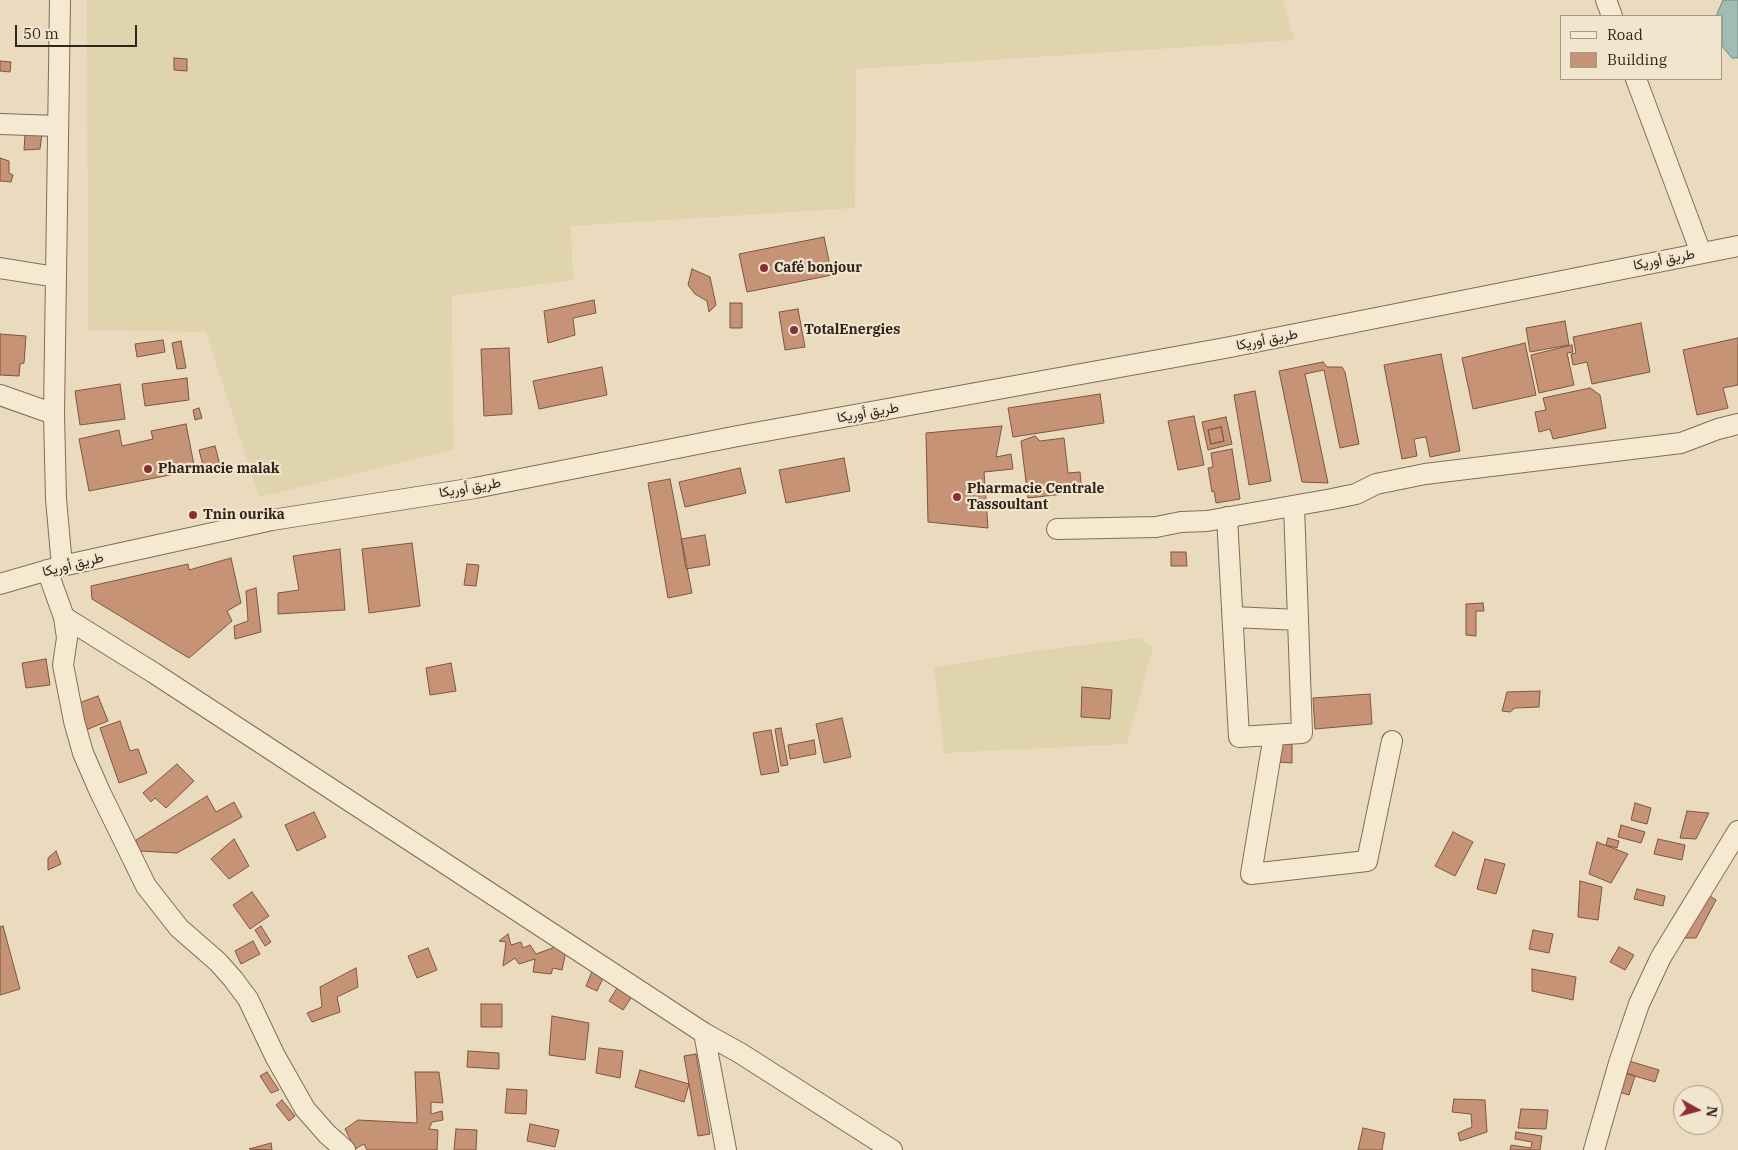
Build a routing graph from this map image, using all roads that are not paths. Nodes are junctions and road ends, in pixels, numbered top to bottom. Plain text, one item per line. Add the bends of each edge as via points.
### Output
1 (60, 0) edge
2 (1606, 0) edge
3 (1612, 15) edge
4 (1636, 80) edge
5 (0, 124) edge
6 (58, 126) junction
7 (1738, 246) edge
8 (1701, 253) junction
9 (0, 268) edge
10 (56, 277) junction
11 (0, 395) edge
12 (54, 414) junction
13 (1738, 424) edge
14 (1294, 506) junction
15 (1227, 517) junction
16 (1057, 529) dead end
17 (55, 568) junction
18 (0, 584) edge
19 (64, 617) junction
20 (1233, 617) junction
21 (1298, 620) junction
22 (1274, 735) junction
23 (1392, 741) dead end
24 (1738, 831) edge
25 (704, 1033) junction
26 (345, 1150) edge
27 (726, 1150) edge
28 (892, 1150) edge
29 (1594, 1150) edge

1 - 6 street
2 - 3 street
4 - 8 street
5 - 6 street
6 - 10 street
7 - 8 street, طريق أوريكا
8 - 17 street, طريق أوريكا via 1225,348 738,436 475,488 272,520
9 - 10 street
10 - 12 street
11 - 12 street
12 - 17 street
13 - 14 street via 1681,443 1425,474 1376,484 1356,494
14 - 15 street
14 - 21 street
15 - 16 street via 1156,527
15 - 20 street
17 - 18 street, طريق أوريكا
17 - 19 street
19 - 25 street
19 - 26 street via 67,638 63,665 83,753 146,886 179,928 233,979 248,999 305,1109
20 - 21 street
20 - 22 street via 1239,737
21 - 22 street via 1302,733
22 - 23 street via 1252,874 1367,861
24 - 29 street via 1661,957 1639,1004
25 - 27 street
25 - 28 street

